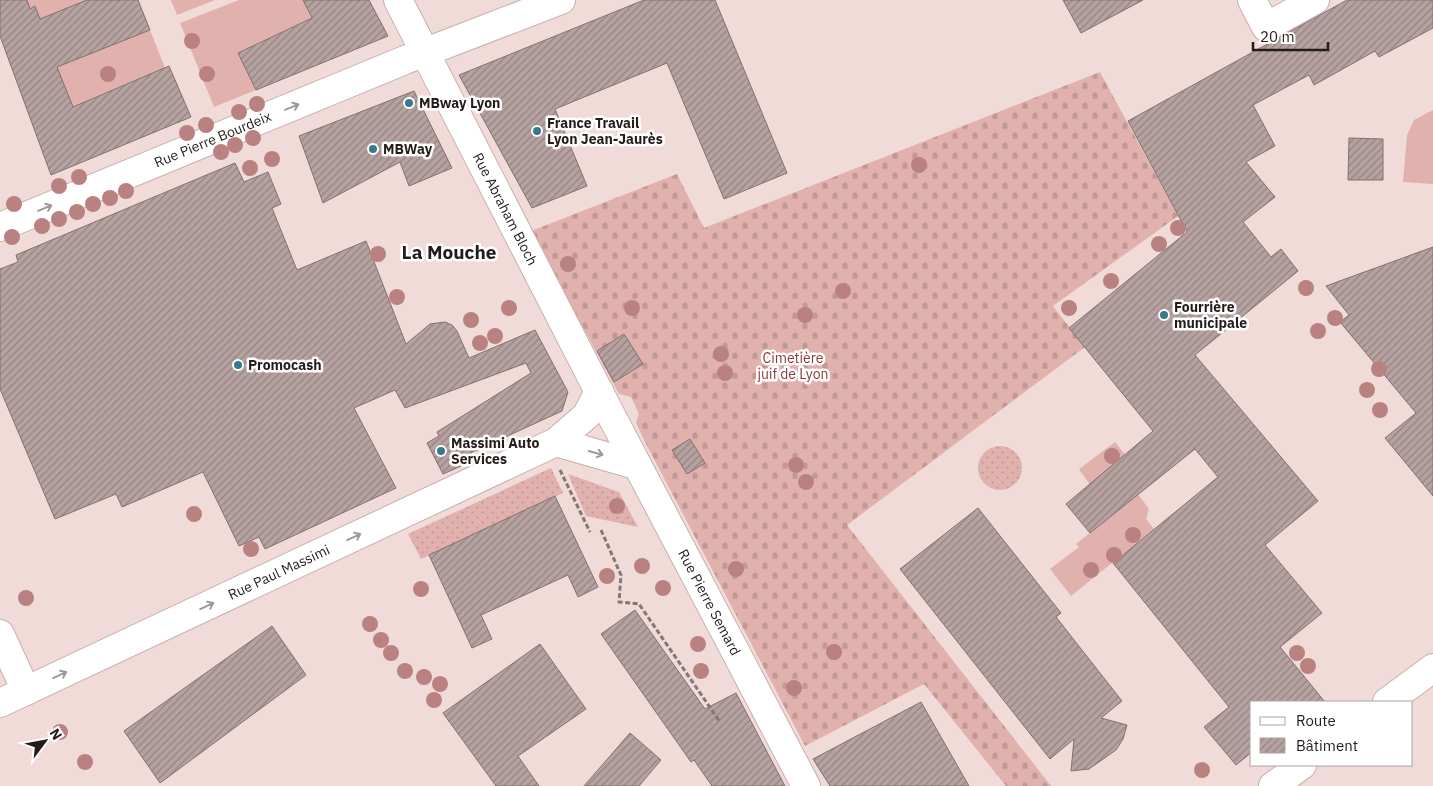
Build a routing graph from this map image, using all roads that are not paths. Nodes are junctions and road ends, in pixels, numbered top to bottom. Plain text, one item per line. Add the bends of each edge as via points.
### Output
1 (398, 0) edge
2 (561, 0) edge
3 (1252, 0) edge
4 (1315, 0) edge
5 (425, 52) junction
6 (0, 227) edge
7 (599, 392) junction
8 (612, 417) joint
9 (557, 454) junction
10 (636, 464) junction
11 (0, 634) edge
12 (1433, 668) edge
13 (26, 691) junction
14 (1388, 701) edge
15 (0, 703) edge
16 (1301, 766) edge
17 (806, 786) edge
18 (1273, 786) edge

1 - 5 street, Rue Abraham Bloch
2 - 5 street, Rue Pierre Bourdeix
3 - 4 street via 1266,27
6 -> 5 street, Rue Pierre Bourdeix
5 - 7 street, Rue Abraham Bloch
7 - 8 street, Rue Abraham Bloch
7 - 9 street, Rue Paul Massimi via 587,415
8 - 10 street, Rue Pierre Semard
9 -> 10 street
13 -> 9 street, Rue Paul Massimi
10 - 17 street, Rue Pierre Semard
11 - 13 street
12 - 14 street
13 - 15 street, Rue Paul Massimi
16 - 18 street

